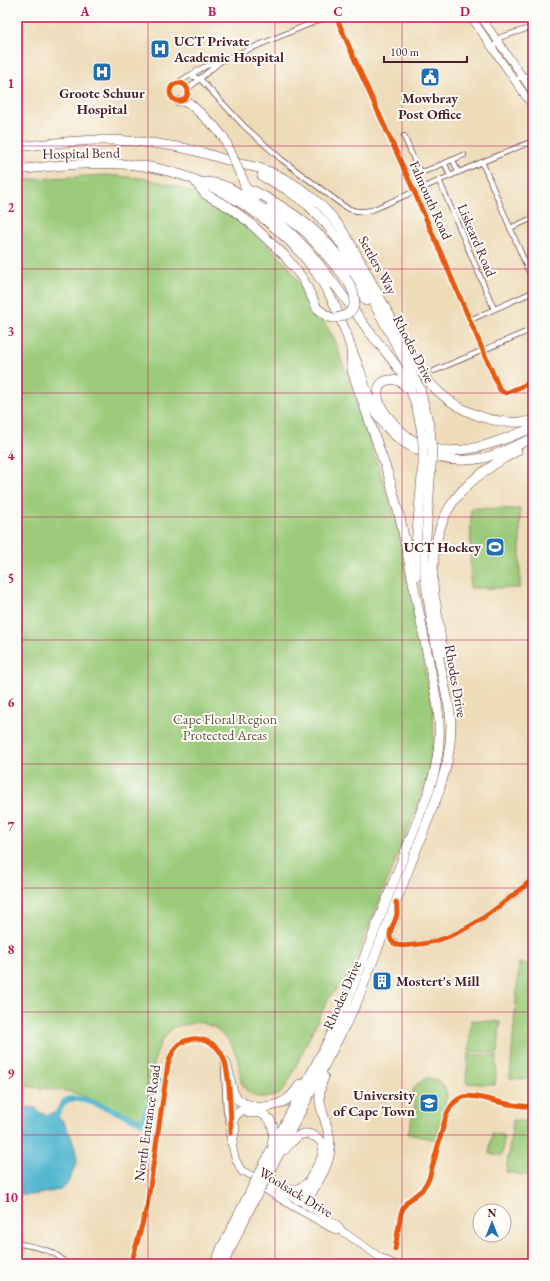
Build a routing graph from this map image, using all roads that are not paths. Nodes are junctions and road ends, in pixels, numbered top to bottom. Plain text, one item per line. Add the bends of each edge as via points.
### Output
1 (326, 17) edge
2 (337, 17) edge
3 (471, 17) edge
4 (483, 19) edge
5 (477, 26) junction
6 (533, 27) edge
7 (498, 40) junction
8 (493, 48) junction
9 (510, 57) junction
10 (221, 61) junction
11 (502, 63) junction
12 (533, 73) edge
13 (188, 76) junction
14 (523, 76) junction
15 (200, 79) junction
16 (514, 80) junction
17 (177, 83) junction
18 (188, 92) junction
19 (533, 92) edge
20 (178, 101) junction
21 (533, 108) edge
22 (210, 122) junction
23 (404, 136) dead end
24 (533, 141) edge
25 (17, 147) edge
26 (17, 153) edge
27 (464, 156) dead end
28 (453, 160) junction
29 (482, 162) junction
30 (242, 164) junction
31 (445, 164) junction
32 (17, 170) edge
33 (458, 172) junction
34 (450, 176) junction
35 (272, 180) junction
36 (440, 180) junction
37 (197, 181) junction
38 (243, 181) junction
39 (254, 191) junction
40 (414, 191) junction
41 (533, 218) edge
42 (510, 228) junction
43 (533, 281) edge
44 (533, 292) edge
45 (494, 309) junction
46 (470, 320) junction
47 (533, 329) edge
48 (371, 334) junction
49 (351, 348) junction
50 (483, 350) junction
51 (434, 372) dead end
52 (532, 382) dead end
53 (415, 402) junction
54 (425, 404) junction
55 (533, 421) edge
56 (426, 428) junction
57 (533, 428) edge
58 (533, 439) edge
59 (427, 466) junction
60 (419, 607) junction
61 (444, 686) junction
62 (533, 879) edge
63 (396, 902) junction
64 (333, 1041) junction
65 (224, 1059) junction
66 (257, 1107) junction
67 (533, 1107) edge
68 (231, 1133) junction
69 (232, 1144) junction
70 (273, 1156) junction
71 (241, 1170) junction
72 (311, 1179) junction
73 (272, 1186) junction
74 (250, 1200) junction
75 (302, 1202) junction
76 (342, 1230) junction
77 (17, 1243) edge
78 (395, 1249) dead end
79 (66, 1264) edge
80 (131, 1264) edge
81 (215, 1264) edge
82 (223, 1264) edge
83 (394, 1264) edge

1 - 10 street
2 - 40 street, Falmouth Road
3 - 5 main road
4 - 5 main road
4 - 7 main road
5 - 8 main road
6 - 7 street via 501,36
7 - 8 street
7 - 9 main road
8 - 11 main road
9 - 11 main road
9 - 14 main road
10 - 13 street
10 - 15 street
11 - 16 main road
12 - 14 street
13 - 15 street
13 - 17 street
14 - 16 street
14 - 19 main road
15 - 18 street
15 - 40 street via 281,159 352,211 372,210
16 - 21 main road
17 - 18 street via 185,85
17 - 20 street via 172,85 169,92 173,99
18 - 20 street via 184,99
18 - 22 highway via 190,100
20 - 22 highway via 188,102
22 - 38 highway, bridge via 224,138
23 - 31 street via 420,171 426,172
24 - 29 street
25 - 30 highway, Hospital Bend via 82,140 143,142 182,148
26 - 35 highway, Hospital Bend via 89,146 140,147 190,154 249,170
27 - 28 street
28 - 31 street
28 - 33 street
29 - 33 street
29 - 42 street
30 - 35 highway
30 - 55 highway, Settlers Way via 259,167 293,184 330,214 349,241 418,368 440,394 458,407 481,417 509,422
31 - 34 street
32 - 37 highway, Hospital Bend via 106,163 150,167
33 - 34 street
34 - 36 street
35 - 54 highway, Rhodes Drive via 308,205 338,239 420,389
36 - 40 street
36 - 45 street, Liskeard Road
37 - 39 highway, bridge via 205,194 249,222 284,255 303,279 317,308 332,318 349,314 356,299 345,277 308,233
37 - 48 highway via 218,183 236,192 263,208 283,225 315,259
37 - 49 highway, Hospital Bend via 252,210 273,226 298,251 332,299
38 - 39 highway
38 - 48 highway via 254,196 283,218 310,244 334,274
39 - 54 highway via 280,204 305,222 340,257
40 - 46 street, Falmouth Road
41 - 42 street
42 - 43 street
44 - 45 street
45 - 46 street
46 - 50 street, Falmouth Road
47 - 50 street
48 - 53 highway via 406,380
49 - 58 highway via 370,399 381,420 398,438 418,451 447,459 476,459
49 - 60 highway, Rhodes Drive via 352,371 396,500
50 - 51 street
50 - 52 street, Falmouth Road via 503,392
53 - 56 highway
53 - 57 highway via 404,384 396,380 384,382 378,391 378,400 397,427 414,440 434,448 450,451 473,449
54 - 56 highway, Rhodes Drive
56 - 59 highway, Rhodes Drive, bridge via 432,451
58 - 61 highway via 468,483 452,502 442,523 432,583 446,672
59 - 60 highway via 416,556
59 - 61 highway, Rhodes Drive via 425,572 432,630
60 - 64 highway, Rhodes Drive via 440,720 436,767
61 - 63 highway, Rhodes Drive via 451,724 446,772
62 - 63 main road via 471,926 419,945 399,946 391,940 390,932 397,915
63 - 64 highway, Rhodes Drive via 356,1004
64 - 66 highway via 306,1072 289,1099 279,1105
64 - 70 highway, Rhodes Drive
64 - 75 highway via 330,1064 319,1091 320,1106 330,1142 330,1156
65 - 66 highway via 229,1069 231,1088 235,1097 245,1104
65 - 68 street via 231,1111
65 - 80 street, North Entrance Road via 211,1042 196,1039 182,1042 169,1057 147,1207
66 - 68 highway via 244,1109 237,1114 233,1120
67 - 78 street via 470,1095 459,1098 446,1116 429,1179 422,1190 407,1202 401,1213
68 - 69 main road, Woolsack Drive
69 - 70 highway via 240,1118 249,1113 262,1114 274,1128
69 - 71 main road, Woolsack Drive
70 - 72 highway via 300,1135 316,1137 322,1144 323,1152
70 - 74 highway, Rhodes Drive, bridge
71 - 73 main road, Woolsack Drive
71 - 76 main road, Woolsack Drive via 245,1176 294,1207 333,1229
72 - 73 highway via 296,1190
72 - 75 highway
73 - 75 main road, Woolsack Drive
74 - 81 highway, Rhodes Drive via 222,1247
74 - 82 highway, Rhodes Drive
75 - 76 main road, Woolsack Drive
76 - 83 main road, Woolsack Drive via 381,1258
77 - 79 street via 55,1254

